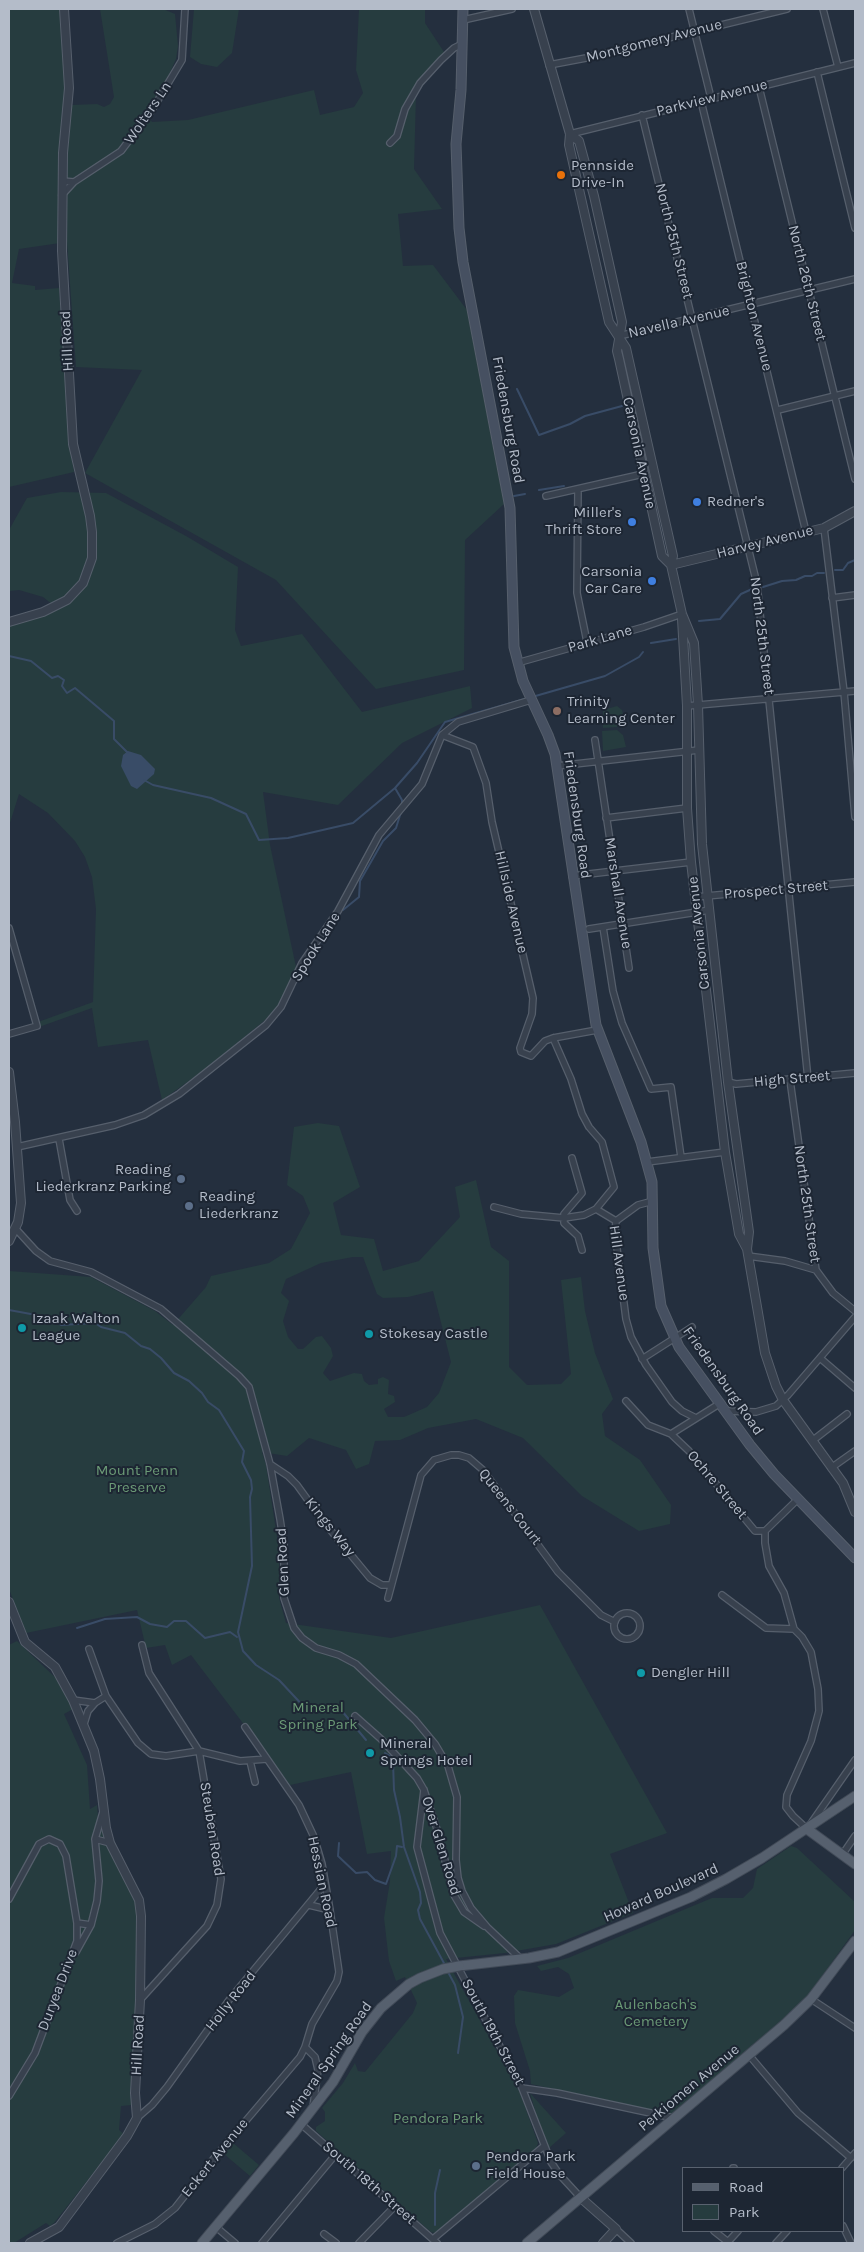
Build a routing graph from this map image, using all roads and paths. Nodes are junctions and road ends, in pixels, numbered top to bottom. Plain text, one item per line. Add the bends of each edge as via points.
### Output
1 (64, 9) edge
2 (185, 9) edge
3 (463, 9) edge
4 (512, 9) edge
5 (534, 9) edge
6 (689, 9) edge
7 (787, 9) edge
8 (823, 9) edge
9 (462, 20) junction
10 (695, 31) junction
11 (462, 44) junction
12 (855, 63) edge
13 (549, 65) junction
14 (838, 67) junction
15 (817, 72) junction
16 (759, 87) junction
17 (711, 98) junction
18 (701, 101) junction
19 (642, 115) junction
20 (570, 134) junction
21 (390, 143) dead end
22 (62, 181) junction
23 (74, 182) junction
24 (61, 195) junction
25 (855, 228) edge
26 (855, 279) edge
27 (810, 290) junction
28 (752, 305) junction
29 (694, 319) junction
30 (619, 336) junction
31 (855, 390) edge
32 (836, 396) junction
33 (778, 410) junction
34 (643, 474) junction
35 (855, 479) edge
36 (578, 489) junction
37 (546, 496) dead end
38 (855, 511) edge
39 (824, 528) junction
40 (806, 532) junction
41 (748, 546) junction
42 (671, 565) junction
43 (855, 595) edge
44 (832, 598) junction
45 (682, 614) junction
46 (9, 622) edge
47 (587, 642) junction
48 (517, 663) junction
49 (855, 690) edge
50 (844, 692) junction
51 (770, 698) junction
52 (531, 700) junction
53 (698, 705) junction
54 (687, 706) junction
55 (442, 735) junction
56 (595, 740) dead end
57 (699, 750) junction
58 (687, 751) junction
59 (598, 761) junction
60 (556, 766) junction
61 (687, 808) junction
62 (855, 817) edge
63 (606, 818) junction
64 (691, 862) junction
65 (615, 871) junction
66 (572, 876) junction
67 (855, 882) edge
68 (790, 889) junction
69 (709, 896) junction
70 (696, 897) junction
71 (710, 910) junction
72 (698, 912) junction
73 (623, 924) junction
74 (602, 927) junction
75 (9, 928) edge
76 (589, 929) dead end
77 (629, 968) dead end
78 (597, 1030) junction
79 (9, 1034) edge
80 (553, 1038) junction
81 (9, 1072) edge
82 (855, 1073) edge
83 (808, 1078) junction
84 (790, 1080) junction
85 (728, 1082) junction
86 (59, 1139) junction
87 (14, 1144) edge
88 (725, 1152) junction
89 (572, 1158) dead end
90 (681, 1158) junction
91 (647, 1162) junction
92 (653, 1201) junction
93 (494, 1207) dead end
94 (596, 1209) junction
95 (77, 1211) dead end
96 (564, 1218) junction
97 (616, 1221) junction
98 (15, 1228) junction
99 (9, 1241) edge
100 (582, 1250) dead end
101 (748, 1252) junction
102 (816, 1270) junction
103 (855, 1311) edge
104 (855, 1317) edge
105 (692, 1327) dead end
106 (675, 1339) junction
107 (820, 1358) junction
108 (642, 1359) junction
109 (855, 1388) edge
110 (626, 1400) dead end
111 (783, 1400) junction
112 (722, 1407) junction
113 (847, 1414) dead end
114 (696, 1418) junction
115 (670, 1434) junction
116 (812, 1441) junction
117 (855, 1450) edge
118 (270, 1464) junction
119 (831, 1468) junction
120 (798, 1499) junction
121 (855, 1512) edge
122 (765, 1531) junction
123 (855, 1558) edge
124 (390, 1585) junction
125 (722, 1595) dead end
126 (388, 1598) dead end
127 (9, 1602) edge
128 (615, 1622) junction
129 (794, 1629) junction
130 (142, 1646) dead end
131 (89, 1649) dead end
132 (106, 1696) junction
133 (74, 1700) junction
134 (95, 1703) junction
135 (355, 1716) dead end
136 (84, 1724) junction
137 (245, 1727) dead end
138 (199, 1751) junction
139 (267, 1758) junction
140 (250, 1760) junction
141 (855, 1760) edge
142 (256, 1782) dead end
143 (424, 1790) junction
144 (855, 1796) edge
145 (103, 1812) junction
146 (807, 1828) junction
147 (855, 1836) edge
148 (95, 1840) junction
149 (110, 1843) junction
150 (842, 1855) junction
151 (855, 1864) edge
152 (325, 1884) junction
153 (9, 1899) edge
154 (309, 1905) junction
155 (330, 1910) junction
156 (77, 1923) junction
157 (92, 1924) junction
158 (488, 1928) junction
159 (855, 1941) edge
160 (521, 1959) junction
161 (70, 1962) junction
162 (459, 1966) joint
163 (811, 1998) junction
164 (140, 2000) junction
165 (855, 2028) edge
166 (305, 2048) junction
167 (749, 2055) junction
168 (300, 2057) joint
169 (522, 2088) junction
170 (9, 2096) edge
171 (312, 2109) junction
172 (137, 2118) junction
173 (675, 2118) junction
174 (301, 2124) junction
175 (544, 2146) junction
176 (336, 2154) junction
177 (853, 2156) edge
178 (843, 2167) edge
179 (581, 2198) junction
180 (395, 2206) junction
181 (216, 2226) junction
182 (844, 2228) edge
183 (616, 2229) junction
184 (715, 2232) edge
185 (737, 2232) edge
186 (787, 2232) edge
187 (324, 2234) dead end
188 (435, 2241) edge
189 (727, 2242) edge
190 (30, 2243) edge
191 (117, 2243) edge
192 (202, 2243) edge
193 (235, 2243) edge
194 (262, 2243) edge
195 (336, 2243) edge
196 (359, 2243) edge
197 (527, 2243) edge
198 (604, 2243) edge
199 (632, 2243) edge
200 (776, 2243) edge
201 (851, 2243) edge

1 - 22 street, Hill Road via 70,88
2 - 23 street, Wolters Ln via 182,60 152,110 121,151
3 - 9 main road, Friedensburg Road
4 - 9 street
5 - 13 street, Carsonia Avenue
6 - 10 street
7 - 10 street, Montgomery Avenue
8 - 14 street
9 - 11 main road, Friedensburg Road
10 - 13 street, Montgomery Avenue
10 - 17 street
11 - 21 street via 454,48 420,84 406,109 397,136
11 - 48 main road, Friedensburg Road via 456,144 459,228 510,508 512,633
12 - 14 street, Parkview Avenue
13 - 20 street, Carsonia Avenue
14 - 15 street, Parkview Avenue
15 - 16 street, Parkview Avenue
15 - 25 street
16 - 17 street, Parkview Avenue
16 - 27 street, North 26th Street
17 - 18 street, Parkview Avenue
18 - 19 street, Parkview Avenue
18 - 28 street, Brighton Avenue
19 - 20 street, Parkview Avenue
19 - 29 street, North 25th Street
20 - 30 street, Carsonia Avenue via 568,146 609,322
20 - 30 street, Carsonia Avenue via 579,141 594,196 622,322
22 - 23 street
22 - 24 street, Hill Road
23 - 24 street, Wolters Ln
24 - 46 street, Hill Road via 72,427 76,462 90,516 92,558 83,583 67,600 43,612
26 - 27 street, Navella Avenue
27 - 28 street, Navella Avenue
27 - 32 street, North 26th Street
28 - 29 street, Navella Avenue
28 - 33 street, Brighton Avenue
29 - 30 street, Navella Avenue
29 - 41 street, North 25th Street
30 - 34 street, Carsonia Avenue via 617,351
30 - 42 street, Carsonia Avenue via 626,348 673,556
31 - 32 street
32 - 33 street
32 - 35 street, North 26th Street
33 - 40 street, Brighton Avenue
34 - 36 street
34 - 42 street, Carsonia Avenue via 662,556
36 - 37 street
36 - 47 street via 578,593
38 - 39 street, Harvey Avenue
39 - 40 street, Harvey Avenue
39 - 44 street
40 - 41 street, Harvey Avenue
41 - 42 street, Harvey Avenue
41 - 51 street, North 25th Street via 757,584
42 - 45 street, Carsonia Avenue
43 - 44 street
44 - 50 street
45 - 47 street, Park Lane
45 - 53 street, Carsonia Avenue via 694,643
45 - 54 street, Carsonia Avenue
47 - 48 street, Park Lane
48 - 52 main road, Friedensburg Road
49 - 50 street
50 - 51 street
50 - 62 street
51 - 53 street
51 - 68 street, North 25th Street
52 - 55 street via 458,722
52 - 60 main road, Friedensburg Road via 552,744
53 - 54 street
53 - 57 street, Carsonia Avenue
54 - 58 street, Carsonia Avenue
55 - 80 street, Hillside Avenue via 473,747 486,783 533,998 521,1052 530,1056 545,1041
55 - 86 street, Spook Lane via 422,784 379,835 338,911 302,963 281,1006 266,1025 179,1094 144,1115 115,1126
56 - 59 street, Marshall Avenue
57 - 58 street
57 - 69 street, Carsonia Avenue via 702,844
58 - 59 street
58 - 61 street, Carsonia Avenue
59 - 60 street
59 - 63 street, Marshall Avenue
60 - 66 main road, Friedensburg Road
61 - 63 street
61 - 64 street, Carsonia Avenue
63 - 65 street, Marshall Avenue
64 - 65 street
64 - 70 street, Carsonia Avenue
65 - 66 street
65 - 73 street, Marshall Avenue
66 - 78 main road, Friedensburg Road
67 - 68 street, Prospect Street
68 - 69 street, Prospect Street
68 - 83 street, North 25th Street
69 - 70 street, Prospect Street
69 - 71 street, Carsonia Avenue
70 - 72 street, Carsonia Avenue
71 - 72 street
71 - 85 street, Carsonia Avenue
72 - 73 street
72 - 88 street, Carsonia Avenue
73 - 74 street
73 - 77 street, Marshall Avenue
74 - 76 street
74 - 90 street, Marshall Avenue via 613,991 626,1031 651,1088 671,1087
75 - 79 street via 37,1026
78 - 80 street
78 - 91 main road, Friedensburg Road
80 - 94 street, Hill Avenue via 585,1120 602,1142 614,1182 610,1194
81 - 87 street
82 - 83 street, High Street
83 - 84 street, High Street
84 - 85 street, High Street
84 - 102 street, North 25th Street
85 - 101 street, Carsonia Avenue via 749,1232
86 - 87 street, Spook Lane
86 - 95 street via 70,1200
87 - 98 street via 20,1203
88 - 90 street
88 - 101 street, Carsonia Avenue via 739,1234
89 - 96 street via 582,1193
90 - 91 street
91 - 92 main road, Friedensburg Road
92 - 97 street via 638,1204
92 - 106 main road, Friedensburg Road via 657,1282 664,1315
93 - 96 street via 534,1216
94 - 96 street via 584,1215
94 - 97 street, Hill Avenue
96 - 100 street via 564,1223 580,1240
97 - 108 street, Hill Avenue via 626,1319
98 - 99 street
98 - 118 street, Glen Road via 36,1252 50,1261 91,1272 161,1309 239,1376 253,1395
101 - 102 street
101 - 111 street, Carsonia Avenue via 765,1353
102 - 103 street, North 25th Street via 833,1293
104 - 107 street
105 - 106 street
106 - 108 street
106 - 112 main road, Friedensburg Road
107 - 109 street
107 - 111 street
108 - 114 street, Hill Avenue via 672,1402
110 - 115 street, Ochre Street via 642,1420 654,1429
111 - 112 street via 776,1406 756,1412
111 - 116 street, Carsonia Avenue
112 - 114 street
112 - 120 main road, Friedensburg Road via 768,1467
113 - 116 street
114 - 115 street
115 - 122 street, Ochre Street via 689,1451 755,1531
116 - 119 street, Carsonia Avenue
117 - 119 street
118 - 124 street, Kings Way via 297,1486 370,1578 382,1585
118 - 158 street, Glen Road via 284,1544 284,1598 289,1618 308,1643 356,1664 416,1720 435,1744 448,1766 457,1797 458,1878 471,1908
119 - 121 street, Carsonia Avenue via 847,1491
120 - 122 street
120 - 123 main road, Friedensburg Road
122 - 129 street via 770,1566 784,1594
124 - 126 street, Queens Court
124 - 128 street, Queens Court via 421,1475 434,1460 459,1455 469,1458 483,1470 558,1572 602,1615
125 - 129 street via 766,1628
127 - 133 street, Hill Road via 24,1642 55,1667
128 - 128 street, Queens Court via 620,1616 632,1614 640,1627 633,1637 625,1638 618,1634
129 - 146 street via 808,1645 818,1689 816,1728 791,1784 786,1804 793,1816
130 - 138 street, Steuben Road via 149,1673
131 - 132 street
132 - 134 street
132 - 138 street via 138,1743 151,1754 166,1756
133 - 134 street
133 - 136 street, Hill Road
134 - 136 street
135 - 143 street, Over Glen Road via 396,1754
136 - 145 street, Hill Road via 98,1766
137 - 139 street, Hessian Road
138 - 140 street
138 - 164 street, Steuben Road via 221,1879 218,1898 207,1926
139 - 140 street
139 - 152 street, Hessian Road via 306,1816 318,1847
140 - 142 street
141 - 146 street
143 - 158 street, Over Glen Road via 454,1895 464,1912
143 - 169 street, South 19th Street via 418,1847 433,1913 440,1933
144 - 146 main road, Howard Boulevard
145 - 148 street, Hill Road
145 - 149 street, Hill Road
146 - 150 main road
146 - 160 main road, Howard Boulevard via 726,1880 691,1897 564,1949
147 - 150 street
148 - 149 street
148 - 157 street, Hill Road via 99,1882
149 - 164 street, Hill Road via 139,1900
150 - 151 main road
152 - 154 street, Holly Road
152 - 155 street, Hessian Road
153 - 156 street, Duryea Drive via 36,1847 43,1841 55,1841 66,1856
154 - 155 street
154 - 172 street, Holly Road via 229,2000 167,2087
155 - 166 street, Hessian Road via 339,1972 312,2024
156 - 157 street
156 - 161 street, Duryea Drive via 77,1941
157 - 161 street, Hill Road
158 - 160 street, Glen Road
159 - 163 main road, Perkiomen Avenue
160 - 162 main road, Howard Boulevard
161 - 170 street, Duryea Drive via 35,2053
162 - 171 main road, Mineral Spring Road, bridge via 420,1978 381,2008
163 - 165 street
163 - 167 main road, Perkiomen Avenue
164 - 172 street, Hill Road via 135,2093
166 - 168 street, Hessian Road
166 - 171 street via 315,2057 318,2070
167 - 173 main road, Perkiomen Avenue
167 - 177 street via 798,2112
168 - 191 street, Eckert Avenue via 170,2212 147,2230
169 - 173 street
169 - 175 street, South 19th Street
171 - 174 main road, Mineral Spring Road
172 - 190 street via 59,2226
173 - 179 main road, Perkiomen Avenue
174 - 176 street, South 18th Street
174 - 181 main road, Mineral Spring Road
175 - 179 street, South 19th Street via 559,2174
175 - 188 street
176 - 180 street, South 18th Street
176 - 194 street
177 - 178 street
179 - 183 street, South 19th Street
179 - 197 main road, Perkiomen Avenue
180 - 188 street, South 18th Street
180 - 196 street
181 - 192 main road, Mineral Spring Road
181 - 193 street
182 - 201 street
183 - 198 street
183 - 199 street, South 19th Street
184 - 189 street
185 - 189 street
186 - 200 street
187 - 195 street

